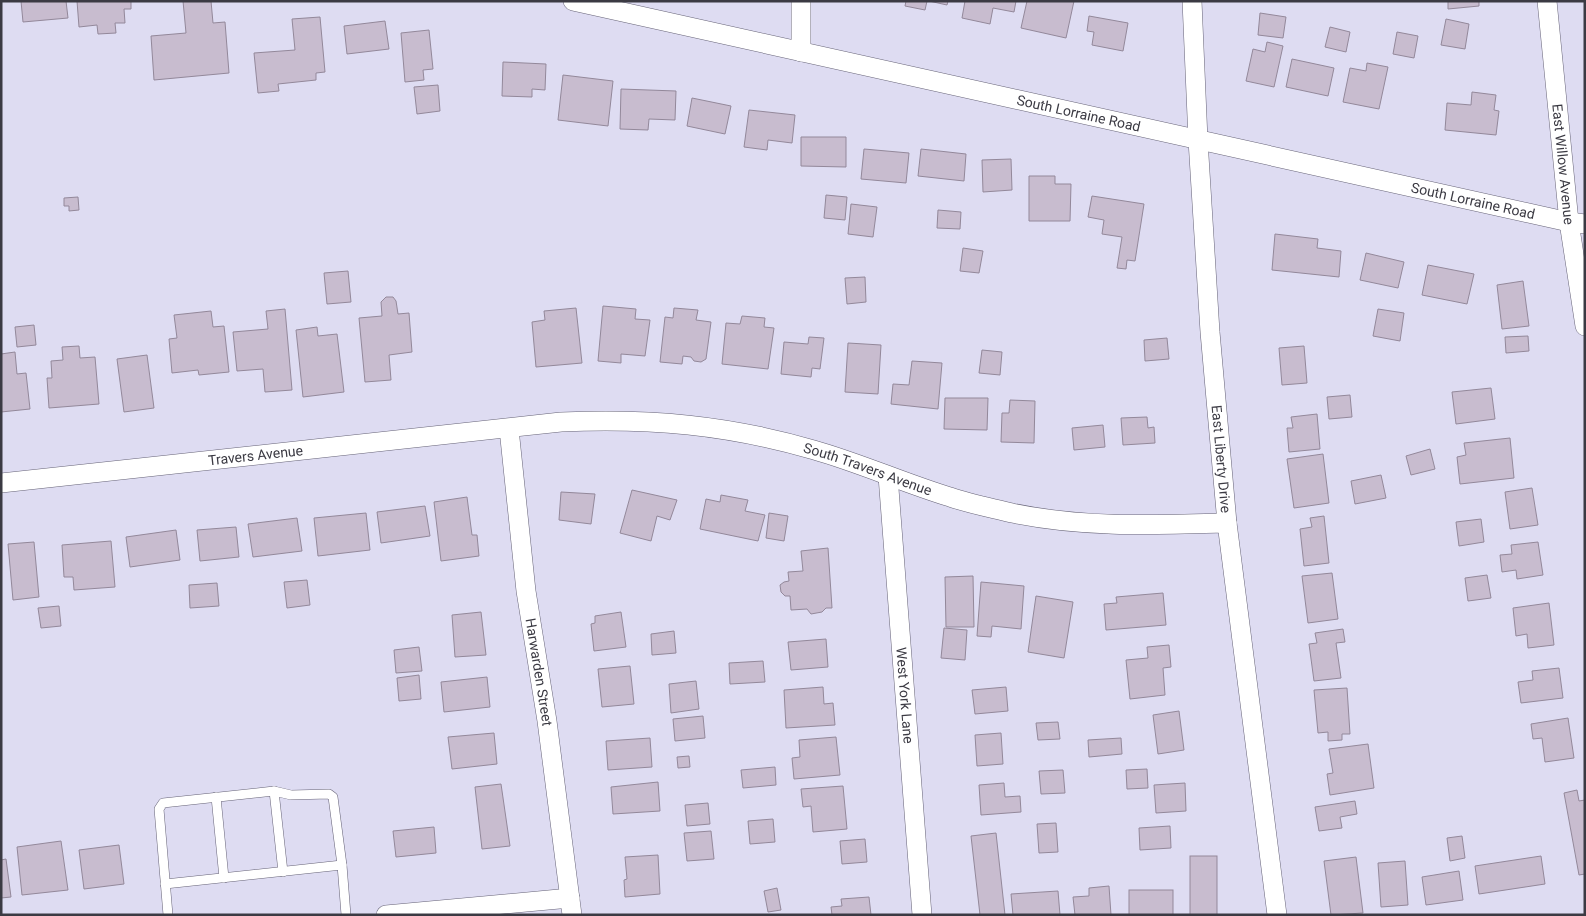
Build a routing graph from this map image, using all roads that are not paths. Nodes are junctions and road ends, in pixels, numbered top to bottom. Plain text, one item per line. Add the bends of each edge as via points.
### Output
1 (573, 1) edge
2 (801, 1) edge
3 (1192, 1) edge
4 (1547, 1) edge
5 (801, 52) junction
6 (1198, 140) junction
7 (1577, 223) edge
8 (1585, 326) edge
9 (509, 429) junction
10 (888, 476) junction
11 (1, 483) edge
12 (1226, 523) junction
13 (274, 791) junction
14 (216, 797) junction
15 (342, 865) junction
16 (283, 872) junction
17 (224, 878) junction
18 (165, 884) junction
19 (571, 906) edge
20 (168, 915) edge
21 (346, 915) edge
22 (386, 915) edge
23 (922, 915) edge
24 (1277, 915) edge

1 - 5 street, South Lorraine Road
2 - 5 street
3 - 6 street, East Liberty Drive
4 - 7 street, East Willow Avenue
5 - 6 street, South Lorraine Road
6 - 7 street, South Lorraine Road
6 - 12 street, East Liberty Drive
7 - 8 street, East Willow Avenue
9 - 10 street, South Travers Avenue via 608,420 700,425 817,450
9 - 11 street, Travers Avenue
9 - 19 street, Harwarden Street via 526,591 548,721
10 - 12 street, South Travers Avenue via 952,498 1048,519 1131,525
10 - 23 street, West York Lane
12 - 24 street, East Liberty Drive
13 - 14 lane
13 - 15 lane via 291,795 329,794 333,797
13 - 16 lane
14 - 17 lane
14 - 18 lane via 163,803 159,809
15 - 16 lane
15 - 21 lane
16 - 17 lane
17 - 18 lane
18 - 20 lane
19 - 22 street

